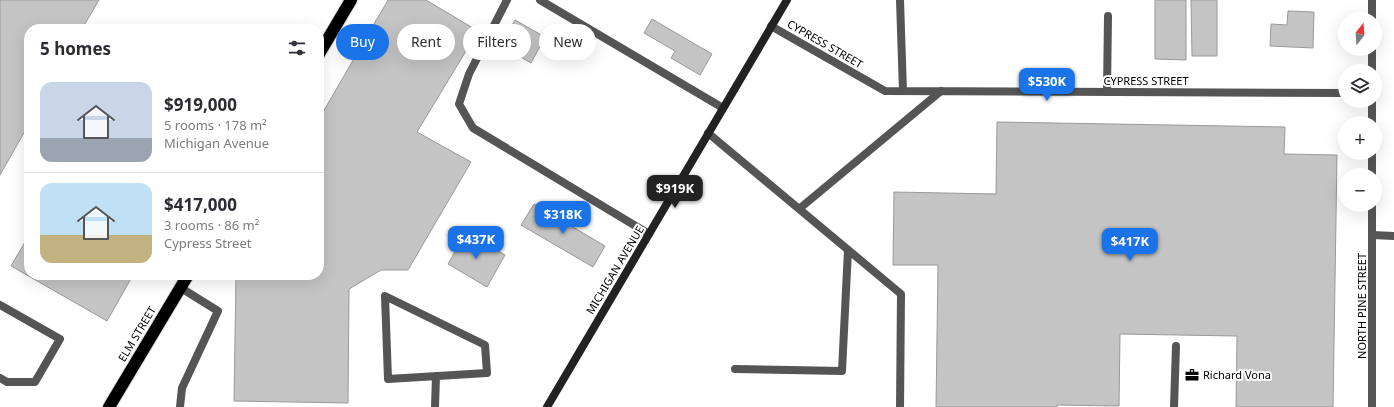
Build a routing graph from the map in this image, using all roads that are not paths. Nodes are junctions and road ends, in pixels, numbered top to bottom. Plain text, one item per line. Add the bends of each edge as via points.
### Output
1 (351, 0) edge
2 (507, 0) edge
3 (540, 0) edge
4 (787, 0) edge
5 (900, 0) edge
6 (1372, 0) edge
7 (1372, 12) edge
8 (1108, 16) dead end
9 (771, 26) junction
10 (324, 46) edge
11 (903, 91) junction
12 (941, 91) junction
13 (1107, 92) junction
14 (1338, 93) edge
15 (723, 108) junction
16 (708, 133) junction
17 (799, 209) junction
18 (1372, 212) edge
19 (649, 234) junction
20 (1372, 235) junction
21 (1394, 236) edge
22 (848, 250) junction
23 (185, 280) edge
24 (180, 288) junction
25 (0, 305) edge
26 (1176, 346) dead end
27 (735, 368) dead end
28 (436, 376) junction
29 (0, 378) edge
30 (109, 407) edge
31 (180, 407) edge
32 (435, 407) edge
33 (547, 407) edge
34 (900, 407) edge
35 (1174, 407) edge
36 (1372, 407) edge

1 - 10 highway
2 - 19 street via 469,74 460,104 473,128
3 - 15 street
4 - 9 street, MICHIGAN AVENUE
5 - 11 street
6 - 7 street
8 - 13 street
9 - 11 street, CYPRESS STREET via 885,91
9 - 15 street, MICHIGAN AVENUE
11 - 12 street, CYPRESS STREET
12 - 13 street, CYPRESS STREET
12 - 17 street
13 - 14 street, CYPRESS STREET
15 - 16 street, MICHIGAN AVENUE
16 - 17 street
16 - 19 street, MICHIGAN AVENUE
17 - 22 street
18 - 20 street, NORTH PINE STREET
19 - 33 street, MICHIGAN AVENUE
20 - 21 street
20 - 36 street, NORTH PINE STREET
22 - 27 street via 842,371
22 - 34 street via 901,294
23 - 24 highway, ELM STREET
24 - 30 highway, ELM STREET
24 - 31 street via 218,311 182,388
25 - 29 street via 60,339 35,382 7,382
26 - 35 street
28 - 28 street via 487,373 485,345 385,296 388,379
28 - 32 street

